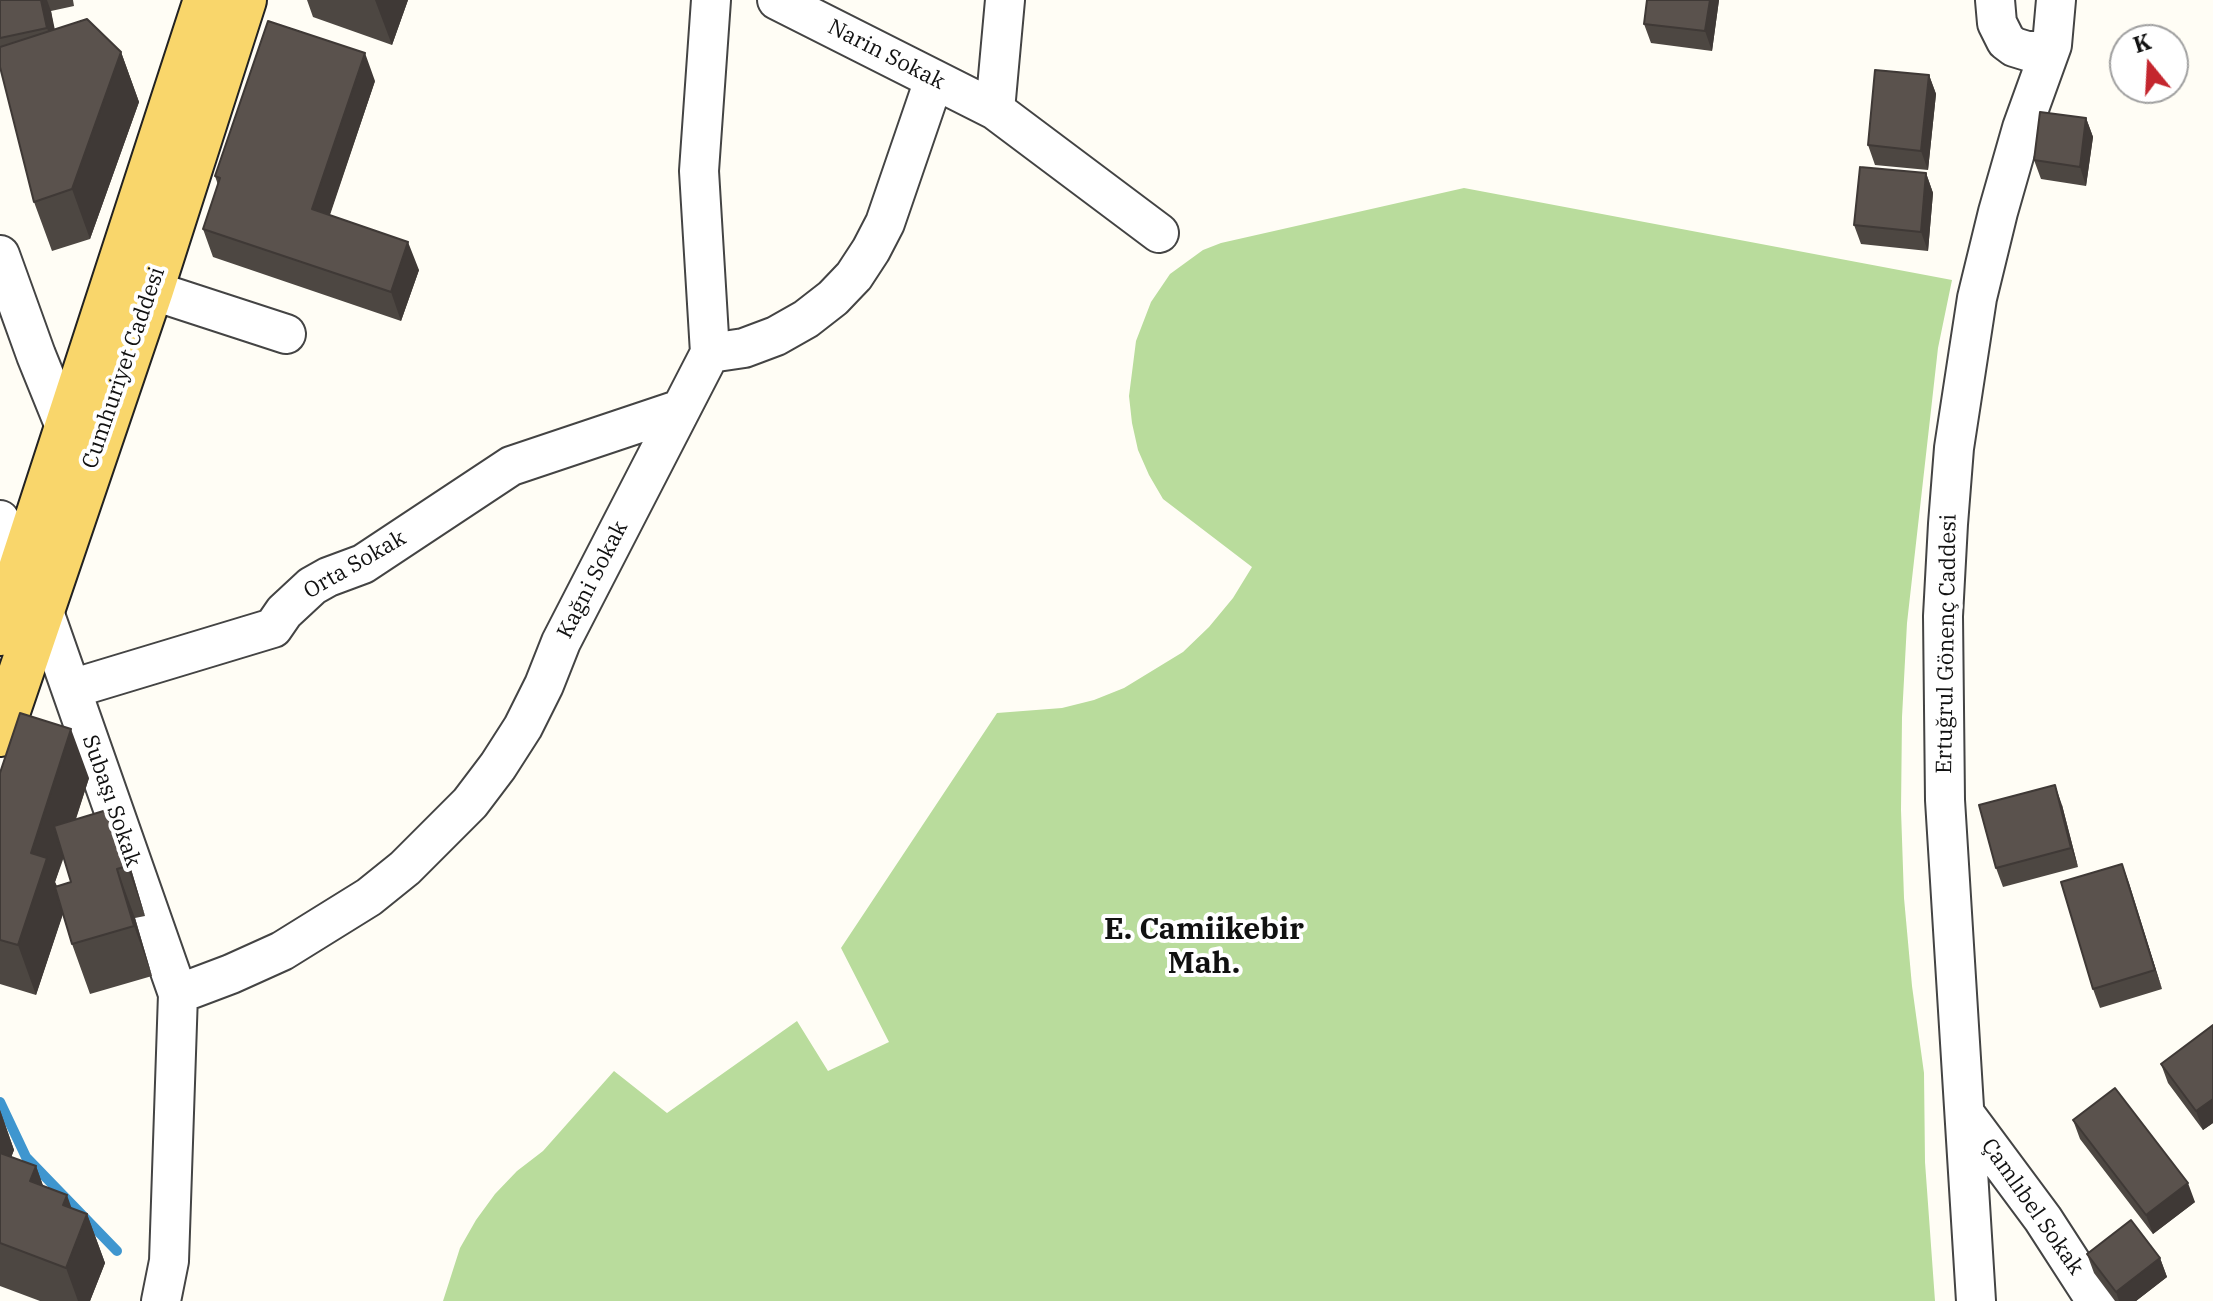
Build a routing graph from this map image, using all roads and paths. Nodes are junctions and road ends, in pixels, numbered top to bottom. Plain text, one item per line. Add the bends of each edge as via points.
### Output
1 (206, 0) edge
2 (244, 0) edge
3 (711, 0) edge
4 (777, 0) edge
5 (1005, 0) edge
6 (1995, 0) edge
7 (2056, 0) edge
8 (2052, 45) junction
9 (934, 80) junction
10 (995, 110) junction
11 (1159, 233) dead end
12 (0, 255) edge
13 (151, 290) junction
14 (286, 334) dead end
15 (710, 353) junction
16 (681, 409) junction
17 (66, 429) junction
18 (0, 520) edge
19 (22, 566) junction
20 (43, 609) junction
21 (0, 633) edge
22 (71, 689) junction
23 (0, 734) edge
24 (178, 994) junction
25 (1965, 1114) junction
26 (161, 1301) edge
27 (1976, 1301) edge
28 (2096, 1301) edge

1 - 17 main road, Cumhuriyet Caddesi
2 - 13 main road, Cumhuriyet Caddesi
3 - 15 street via 699,171
4 - 9 street, Narin Sokak
5 - 10 street
6 - 8 street via 2000,32 2014,47 2040,51
7 - 8 street, Ertuğrul Gönenç Caddesi
8 - 25 street, Ertuğrul Gönenç Caddesi via 2018,142 1977,298 1949,509 1942,708
9 - 10 street, Narin Sokak
9 - 15 street via 885,223 854,276 806,319 776,336
10 - 11 street, Narin Sokak
12 - 17 street
13 - 14 street
13 - 20 main road, Cumhuriyet Caddesi
15 - 16 street, Kağni Sokak
16 - 22 street, Orta Sokak via 511,466 363,564 312,586 273,628
16 - 24 street, Kağni Sokak via 523,727 470,803 405,868 331,923 257,963
17 - 19 main road, Cumhuriyet Caddesi
18 - 19 street
19 - 21 main road, Cumhuriyet Caddesi
20 - 22 street, Subaşı Sokak
20 - 23 main road, Cumhuriyet Caddesi
22 - 24 street, Subaşı Sokak
24 - 26 street via 169,1261
25 - 27 street, Ertuğrul Gönenç Caddesi
25 - 28 street, Çamlıbel Sokak

